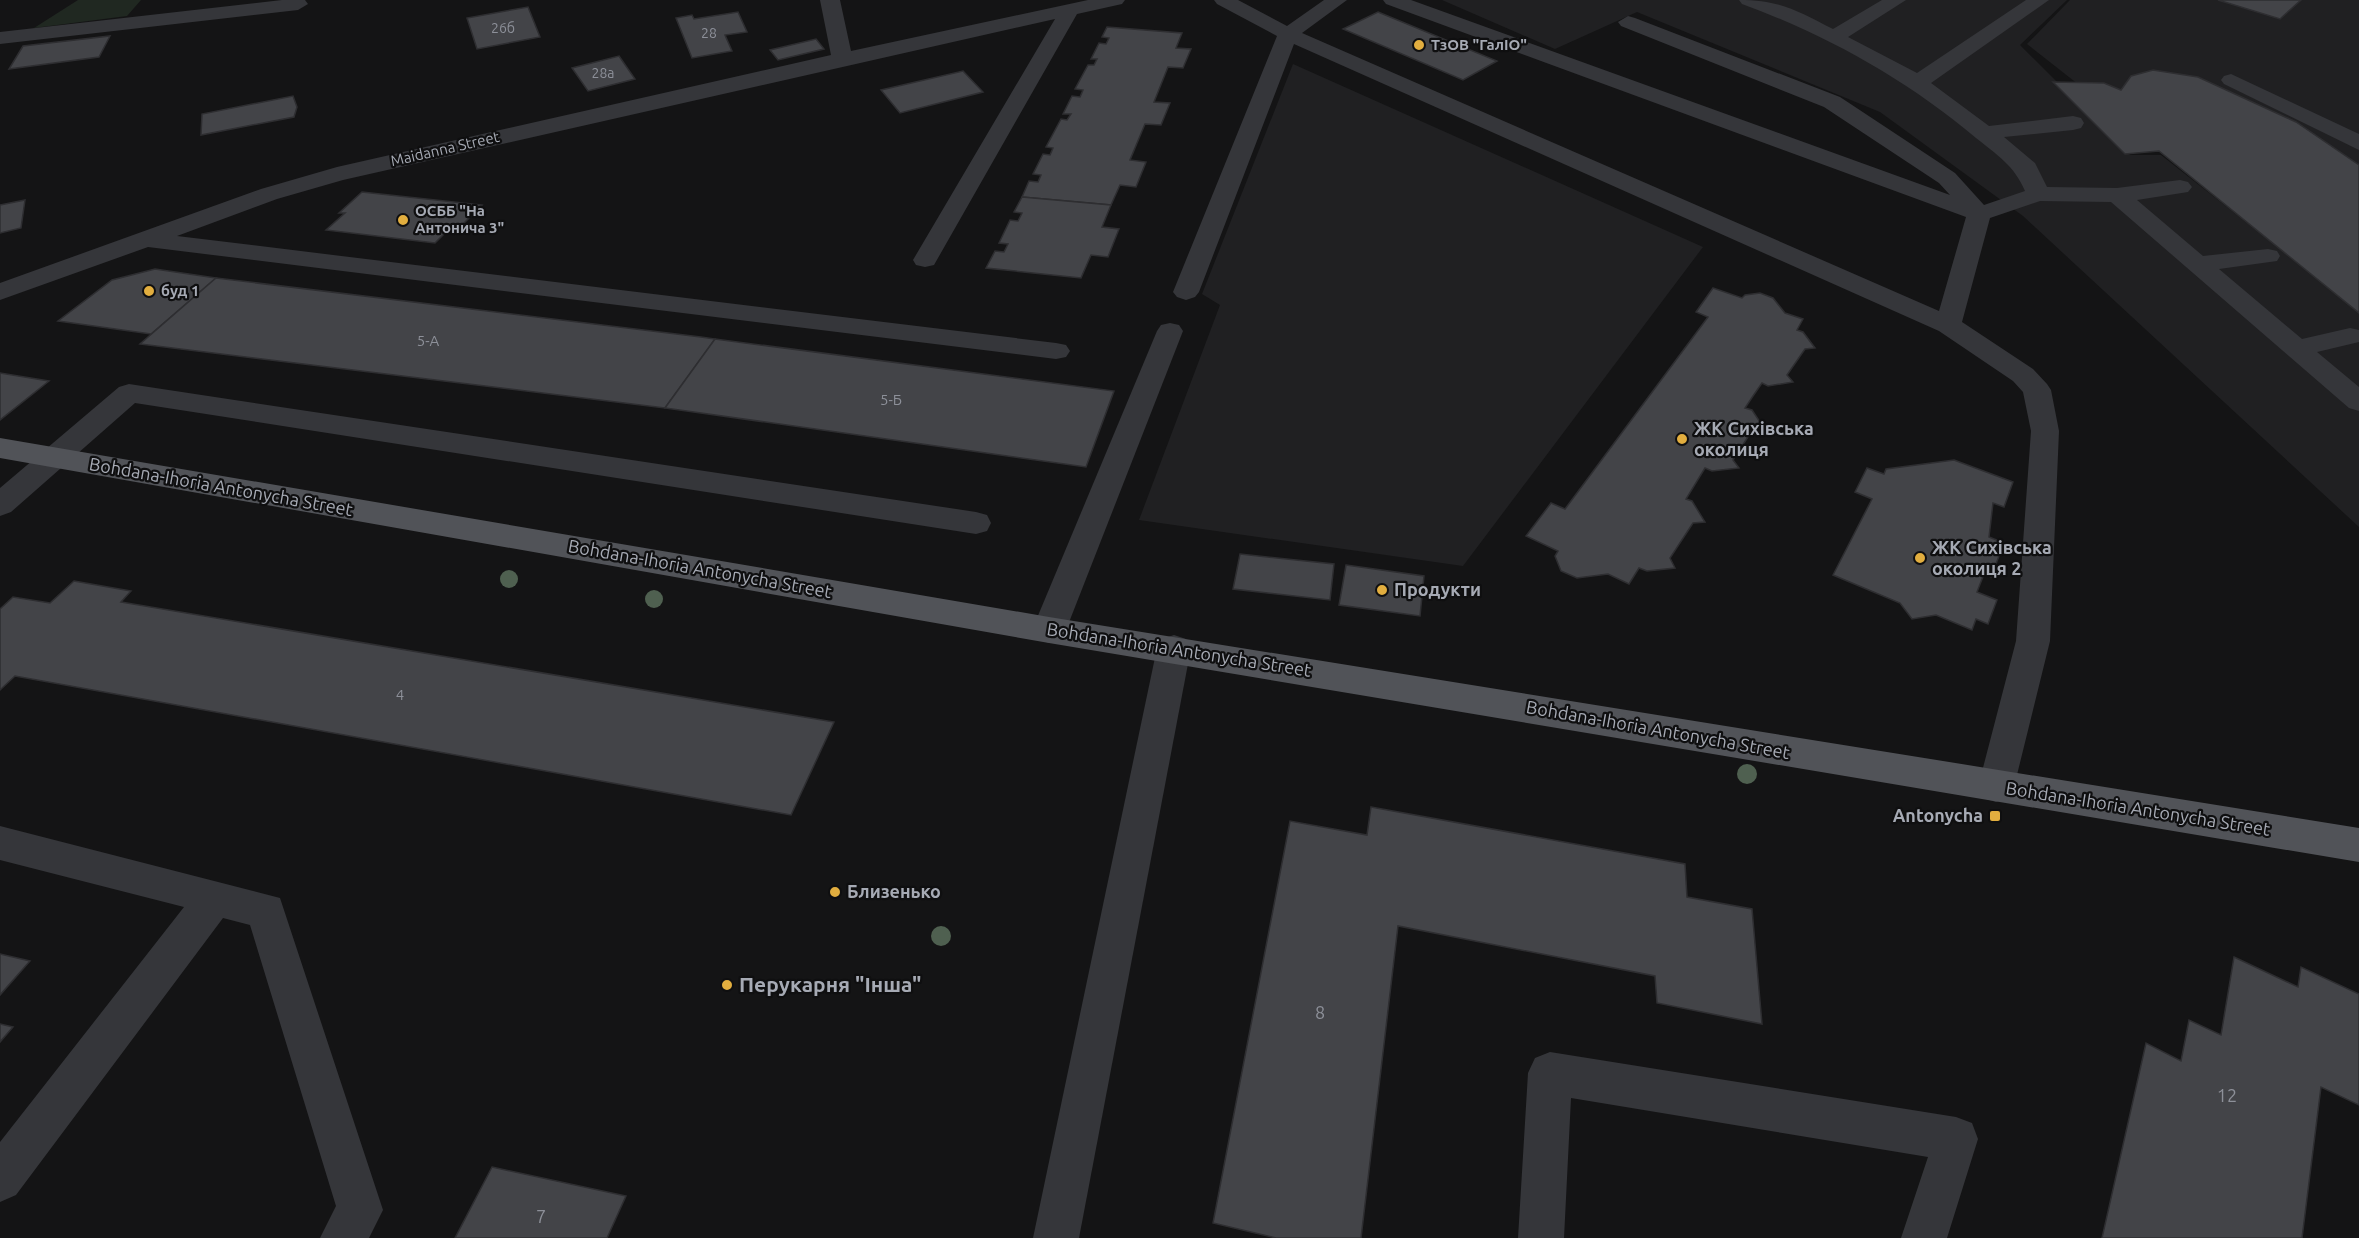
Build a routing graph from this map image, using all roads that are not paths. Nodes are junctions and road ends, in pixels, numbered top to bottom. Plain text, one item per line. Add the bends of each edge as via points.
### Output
1 (830, 0) edge
2 (1115, 0) edge
3 (1224, 0) edge
4 (1337, 0) edge
5 (1393, 0) edge
6 (1750, 0) edge
7 (1896, 0) edge
8 (2039, 0) edge
9 (298, 4) dead end
10 (1070, 10) junction
11 (1628, 22) dead end
12 (1288, 34) junction
13 (0, 38) edge
14 (1833, 38) junction
15 (842, 59) junction
16 (2231, 80) dead end
17 (1917, 83) junction
18 (2073, 123) dead end
19 (1984, 133) junction
20 (2359, 143) edge
21 (2180, 187) dead end
22 (2038, 194) junction
23 (2117, 195) junction
24 (1979, 214) junction
25 (144, 239) junction
26 (2268, 256) dead end
27 (925, 260) dead end
28 (2198, 264) junction
29 (0, 292) edge
30 (1186, 292) dead end
31 (1948, 325) junction
32 (1170, 331) dead end
33 (2350, 336) dead end
34 (2296, 348) junction
35 (1056, 351) dead end
36 (2359, 402) edge
37 (0, 448) edge
38 (55, 458) junction
39 (0, 505) edge
40 (976, 523) dead end
41 (1049, 630) junction
42 (1174, 648) junction
43 (1996, 787) junction
44 (0, 843) edge
45 (2359, 845) edge
46 (215, 898) junction
47 (0, 1179) edge
48 (343, 1238) edge
49 (1056, 1238) edge
50 (1541, 1238) edge
51 (1924, 1238) edge

1 - 15 street
2 - 10 street, Maidanna Street
3 - 12 street
4 - 12 street
5 - 24 street
6 - 14 street via 1788,14
7 - 14 street
8 - 17 street
9 - 13 street
10 - 15 street, Maidanna Street
10 - 27 street
11 - 24 street via 1832,102 1947,178
12 - 30 street
12 - 31 street
14 - 17 street
15 - 25 street, Maidanna Street via 337,174
16 - 20 street
17 - 19 street
18 - 19 street
19 - 22 street via 2027,168
21 - 23 street
22 - 23 street
22 - 24 street
23 - 28 street
24 - 31 street
25 - 29 street, Maidanna Street
25 - 35 street
26 - 28 street
28 - 34 street
31 - 43 street via 2023,375 2037,390 2045,431 2033,641
32 - 41 street
33 - 34 street
34 - 36 street
37 - 38 main road, Bohdana-Ihoria Antonycha Street
38 - 39 street
38 - 40 street via 129,393
38 - 41 main road, Bohdana-Ihoria Antonycha Street
41 - 42 main road, Bohdana-Ihoria Antonycha Street
42 - 43 main road, Bohdana-Ihoria Antonycha Street
42 - 49 street
43 - 45 main road, Bohdana-Ihoria Antonycha Street
44 - 46 street
46 - 47 street
46 - 48 street via 266,911 360,1210
50 - 51 street via 1550,1073 1956,1139

